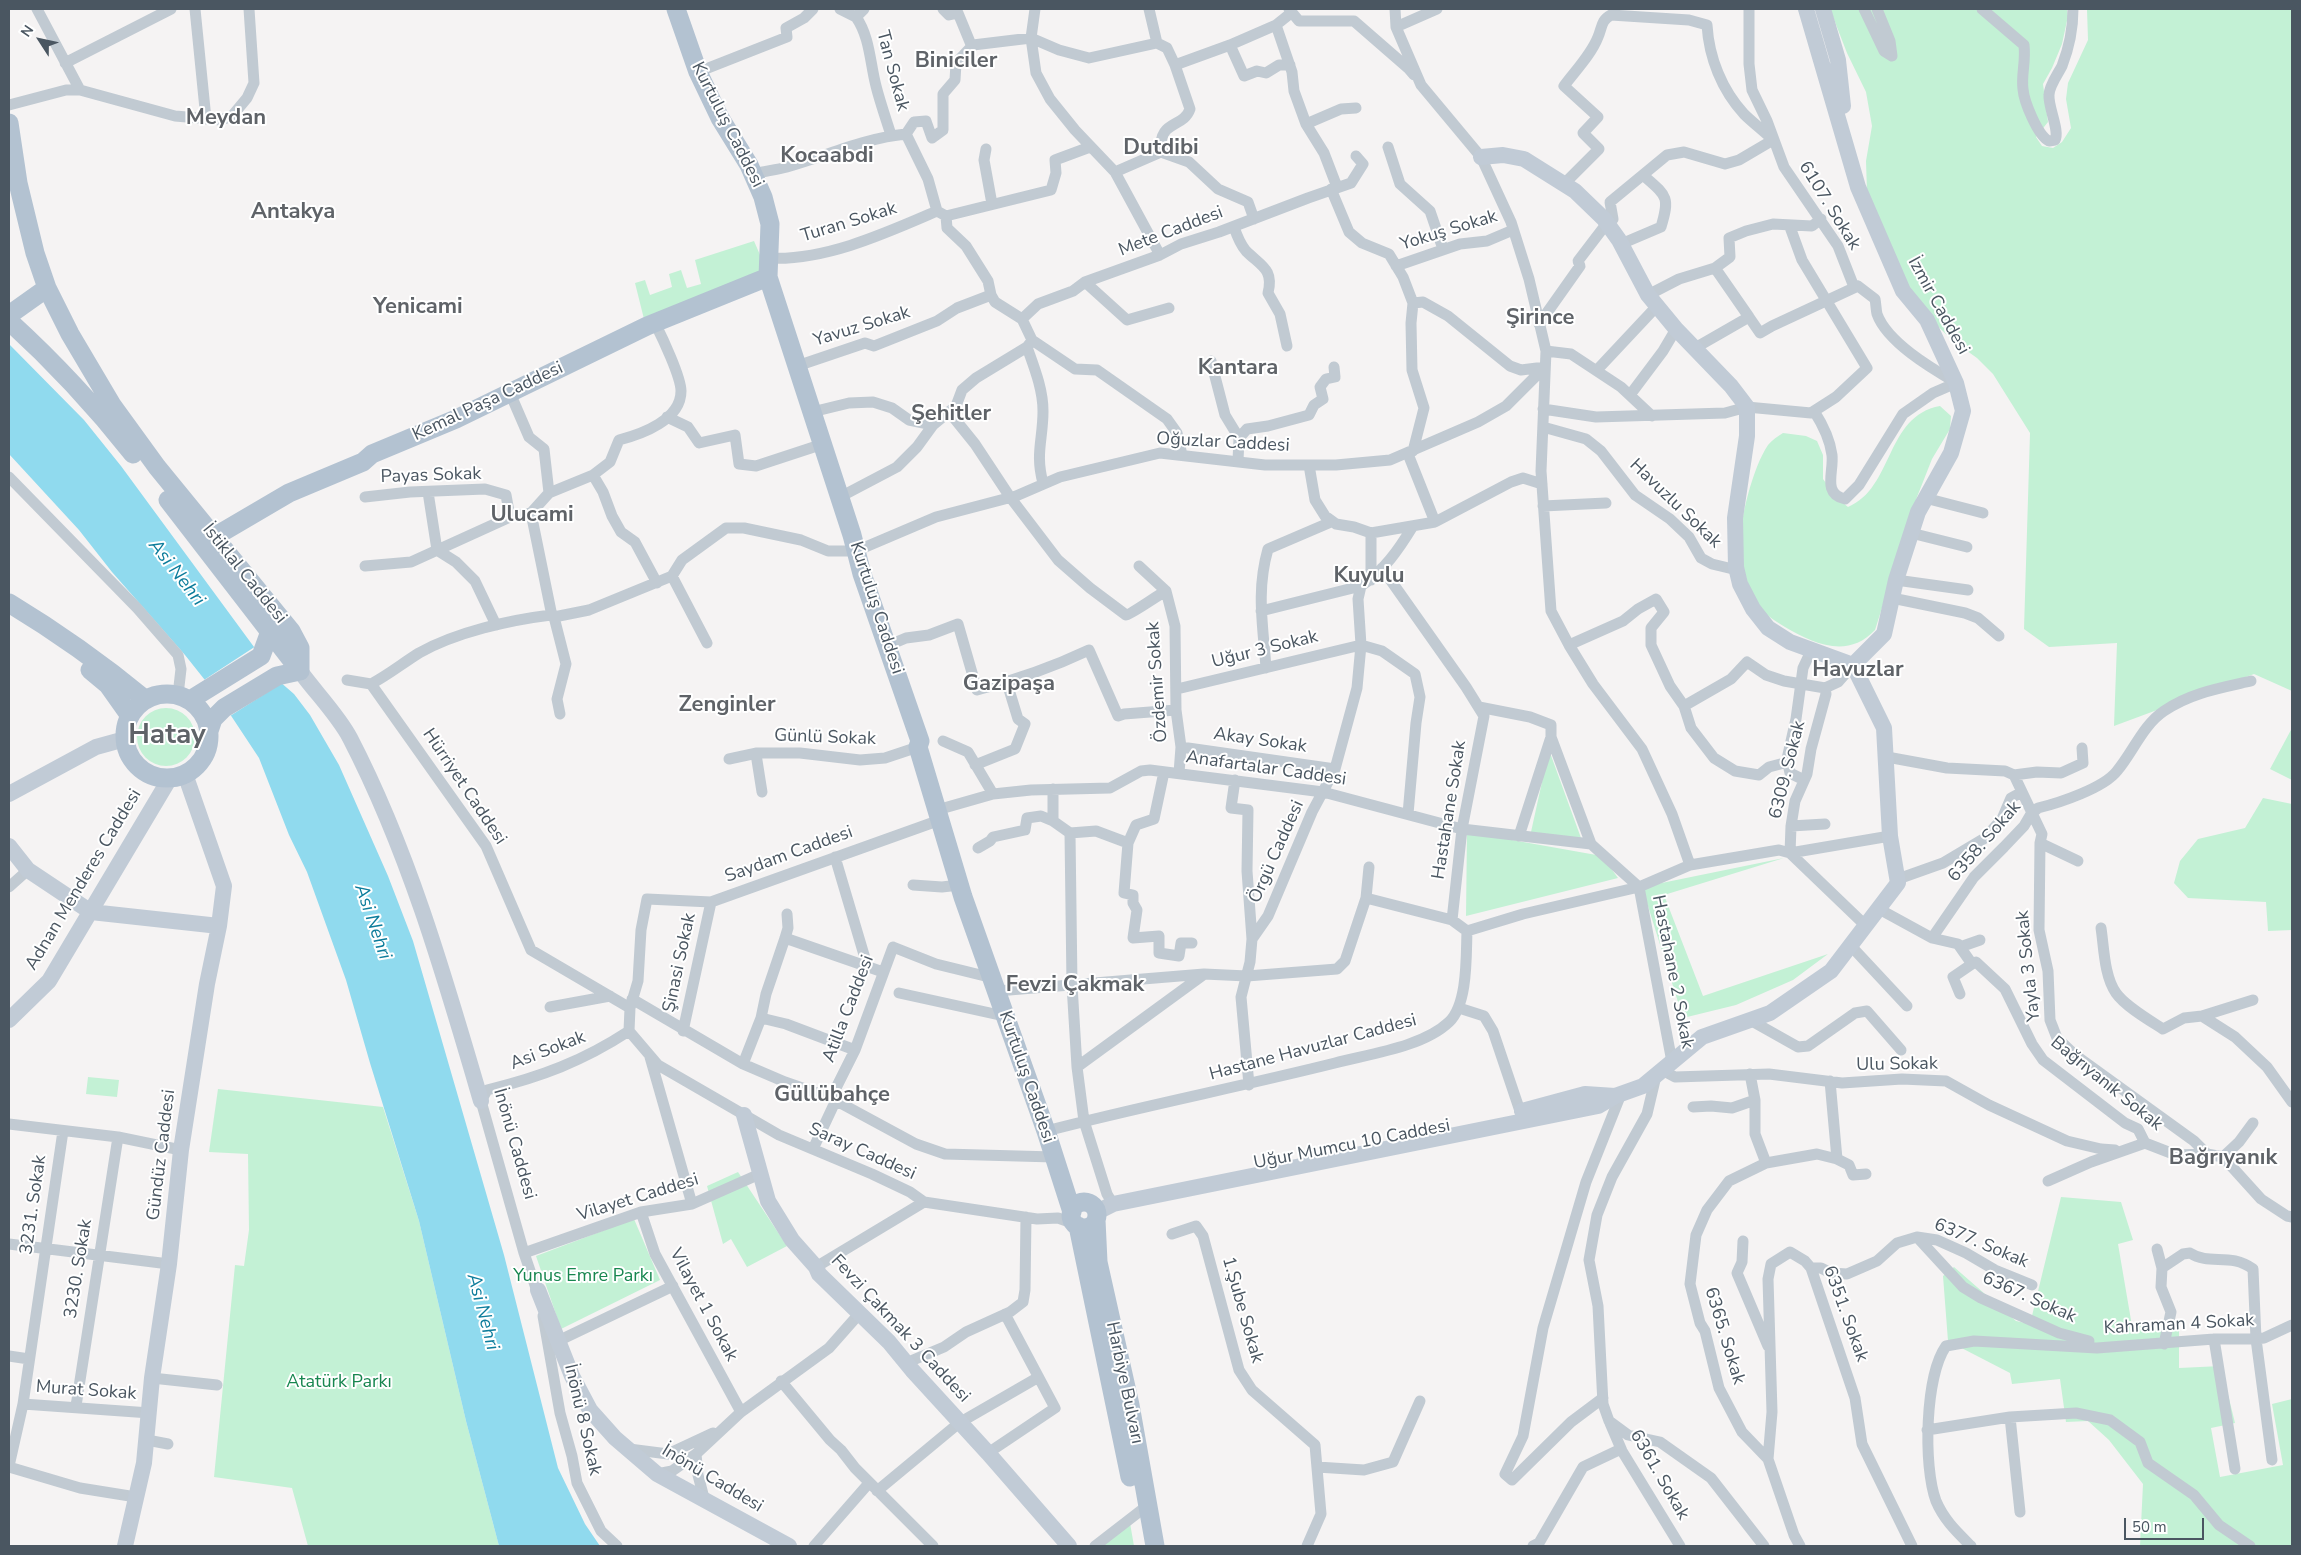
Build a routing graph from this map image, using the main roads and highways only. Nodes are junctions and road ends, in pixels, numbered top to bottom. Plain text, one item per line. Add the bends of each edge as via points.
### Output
1 (676, 9) edge
2 (9, 123) edge
3 (12, 156) edge
4 (768, 277) junction
5 (47, 288) junction
6 (9, 315) edge
7 (9, 322) edge
8 (214, 537) junction
9 (9, 603) edge
10 (9, 618) edge
11 (269, 634) junction
12 (300, 671) junction
13 (184, 698) junction
14 (146, 700) junction
15 (130, 716) junction
16 (209, 731) junction
17 (1101, 1207) joint
18 (1075, 1221) junction
19 (1143, 1509) junction
20 (1145, 1546) edge
21 (1155, 1546) edge

1 - 4 main road, Kurtuluş Caddesi via 698,72 763,197 770,224
2 - 3 main road, İstiklal Caddesi
3 - 5 main road, İstiklal Caddesi via 35,253
4 - 8 main road, Kemal Paşa Caddesi via 655,323 289,493
4 - 18 main road, Kurtuluş Caddesi via 886,646 920,741 918,747 959,885
5 - 6 main road
5 - 8 main road, İstiklal Caddesi via 112,405
7 - 11 main road, İstiklal Caddesi via 48,357 132,452
8 - 12 main road, İstiklal Caddesi via 291,631 300,648
9 - 14 main road via 46,625
10 - 15 main road via 83,664 108,685
11 - 12 main road, İstiklal Caddesi
11 - 13 main road via 263,655 209,688
12 - 16 main road via 277,676 224,708 213,719
13 - 14 main road via 161,694
13 - 16 main road via 199,708
14 - 15 main road
15 - 16 main road via 125,740 128,752 144,772 156,777 177,776 196,767 204,756
17 - 18 main road, Uğur Mumcu 10 Caddesi via 1090,1227
17 - 19 main road, Harbiye Bulvarı via 1098,1262 1130,1405
18 - 19 main road, Harbiye Bulvarı
19 - 20 main road, Harbiye Bulvarı
19 - 21 main road, Harbiye Bulvarı

